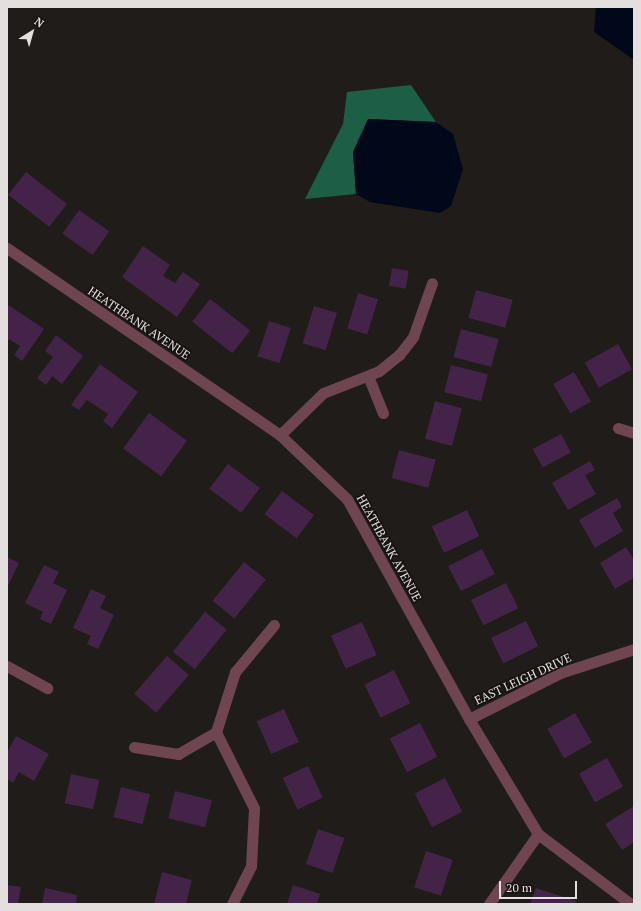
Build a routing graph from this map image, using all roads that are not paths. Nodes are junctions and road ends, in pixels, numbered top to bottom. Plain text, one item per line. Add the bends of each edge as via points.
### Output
1 (7, 248) edge
2 (432, 283) dead end
3 (368, 376) junction
4 (383, 413) dead end
5 (618, 428) dead end
6 (634, 433) edge
7 (280, 435) junction
8 (274, 625) dead end
9 (634, 648) edge
10 (7, 666) edge
11 (47, 688) dead end
12 (469, 719) junction
13 (216, 732) junction
14 (134, 747) dead end
15 (538, 834) junction
16 (232, 904) edge
17 (489, 904) edge
18 (631, 904) edge

1 - 7 street, HEATHBANK AVENUE
2 - 3 street via 413,337 399,355
3 - 4 street
3 - 7 street via 323,393
5 - 6 street
7 - 12 street, HEATHBANK AVENUE via 347,499
8 - 13 street via 235,672
9 - 12 street, EAST LEIGH DRIVE via 560,673
10 - 11 street
12 - 15 street, HEATHBANK AVENUE
13 - 14 street via 178,754
13 - 16 street via 254,808 252,866
15 - 17 street
15 - 18 street, HEATHBANK AVENUE

